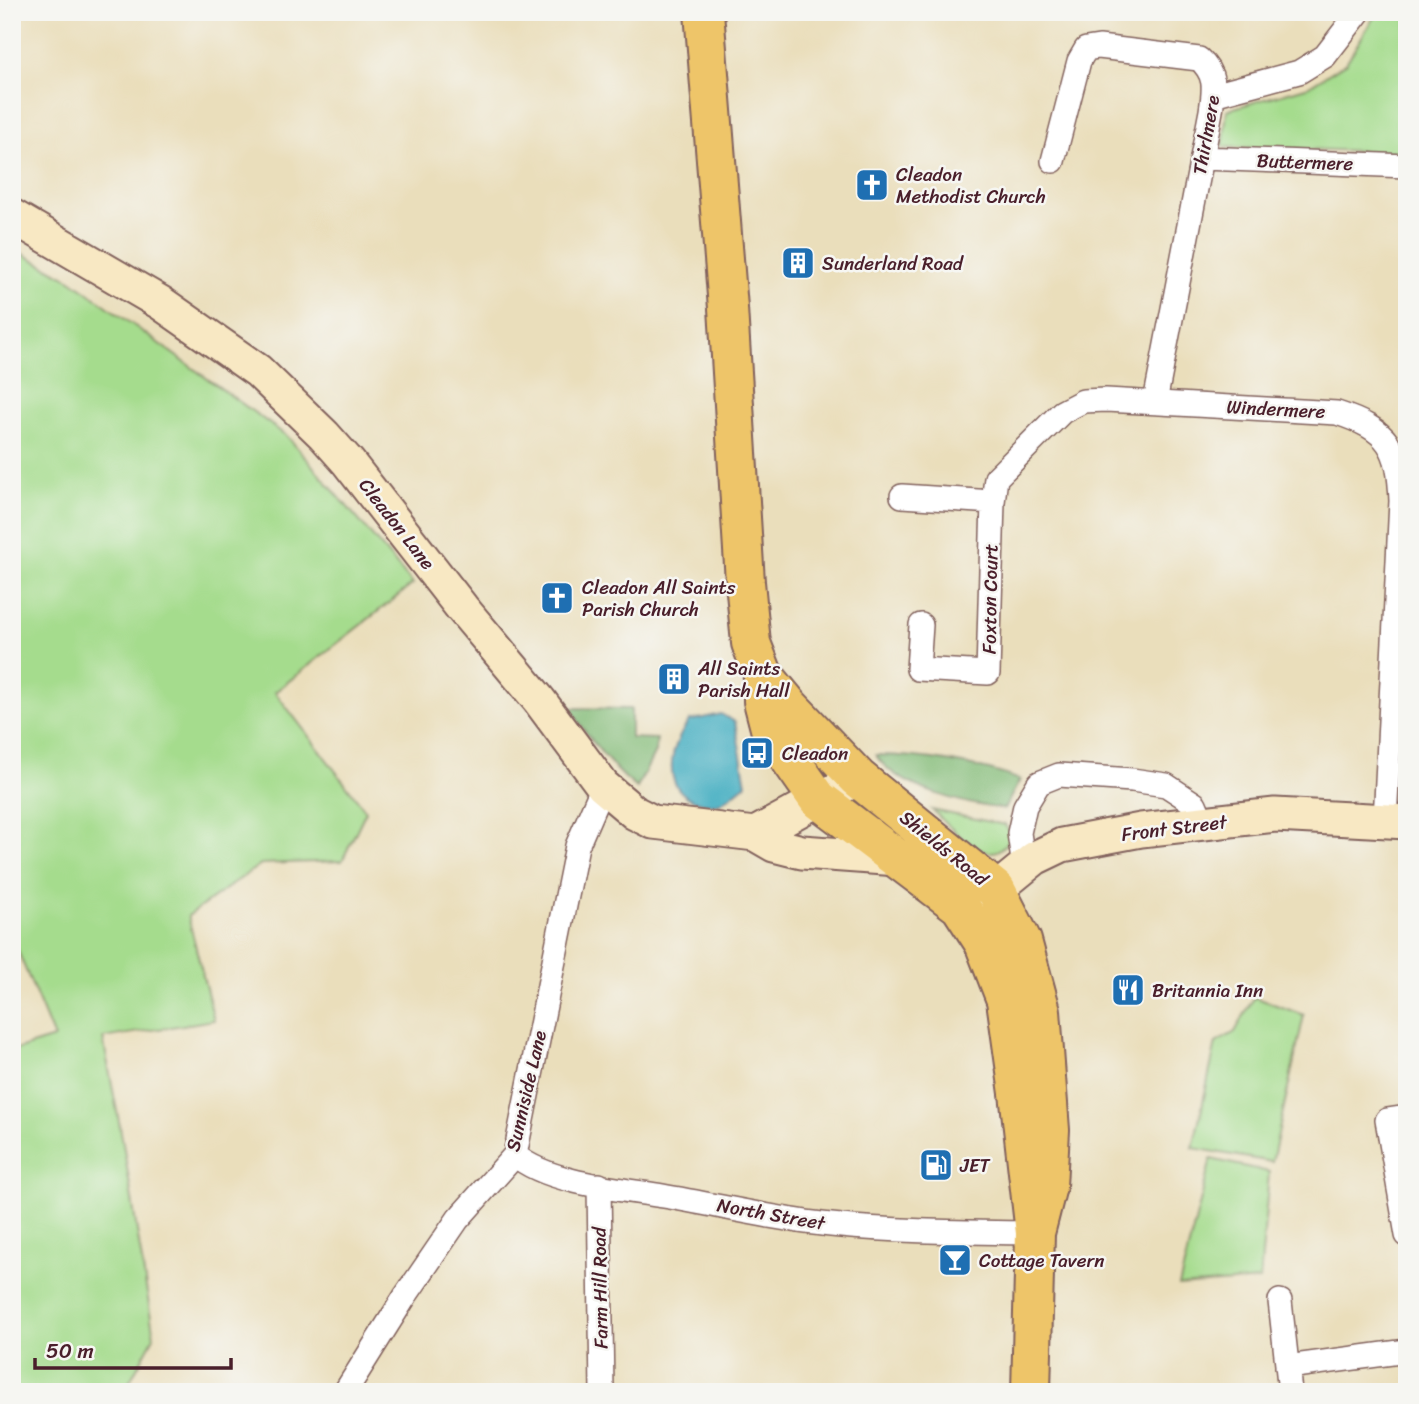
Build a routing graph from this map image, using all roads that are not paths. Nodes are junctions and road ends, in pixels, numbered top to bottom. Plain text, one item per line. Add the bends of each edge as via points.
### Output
1 (704, 12) edge
2 (1359, 12) edge
3 (1213, 95) junction
4 (1202, 158) junction
5 (1054, 161) dead end
6 (1407, 166) edge
7 (12, 216) edge
8 (1155, 402) junction
9 (902, 496) dead end
10 (993, 502) junction
11 (921, 625) dead end
12 (757, 658) junction
13 (858, 778) junction
14 (603, 786) junction
15 (818, 799) junction
16 (1396, 821) edge
17 (1203, 823) junction
18 (755, 834) junction
19 (898, 859) junction
20 (1010, 879) junction
21 (960, 906) junction
22 (1397, 1119) edge
23 (515, 1154) junction
24 (599, 1185) junction
25 (1035, 1233) junction
26 (1407, 1235) edge
27 (1280, 1301) dead end
28 (1407, 1351) edge
29 (1287, 1367) junction
30 (345, 1392) edge
31 (602, 1392) edge
32 (1031, 1392) edge
33 (1290, 1392) edge

1 - 12 highway via 745,582
2 - 3 street via 1325,56 1299,72
3 - 4 street, Thirlmere
3 - 5 street, Thirlmere via 1209,67 1199,58 1086,49
4 - 6 street, Buttermere
4 - 8 street, Thirlmere
7 - 14 street, Cleadon Lane via 161,303 258,371 348,462
8 - 10 street, Windermere via 1083,401 1062,412 996,478
8 - 16 street, Windermere via 1337,413 1367,422 1390,444 1400,470 1401,501
9 - 10 street
10 - 11 street, Foxton Court via 988,673 918,669
12 - 13 highway, Shields Road via 791,708
12 - 15 highway, Shields Road via 772,732
13 - 15 street
13 - 20 highway, Shields Road
14 - 18 street, Cleadon Lane via 653,822
14 - 23 street, Sunniside Lane via 577,846
15 - 18 street
15 - 19 highway, Shields Road
16 - 17 street, Front Street via 1275,815
17 - 20 street, Front Street via 1062,845 1035,858
17 - 20 street via 1195,804 1166,785 1059,775 1039,783 1025,806
18 - 19 street, Cleadon Lane via 802,852
19 - 21 highway, Shields Road
20 - 21 street, Front Street
20 - 25 highway, Shields Road via 1041,1011 1050,1130 1047,1186
21 - 25 highway, Shields Road via 984,943 1006,1000
22 - 26 street
23 - 24 street, North Street via 545,1173
23 - 30 street, Sunniside Lane via 458,1219
24 - 25 street, North Street via 828,1225 918,1232
24 - 31 street, Farm Hill Road
25 - 32 highway, Shields Road
27 - 29 street
28 - 29 street
29 - 33 street

